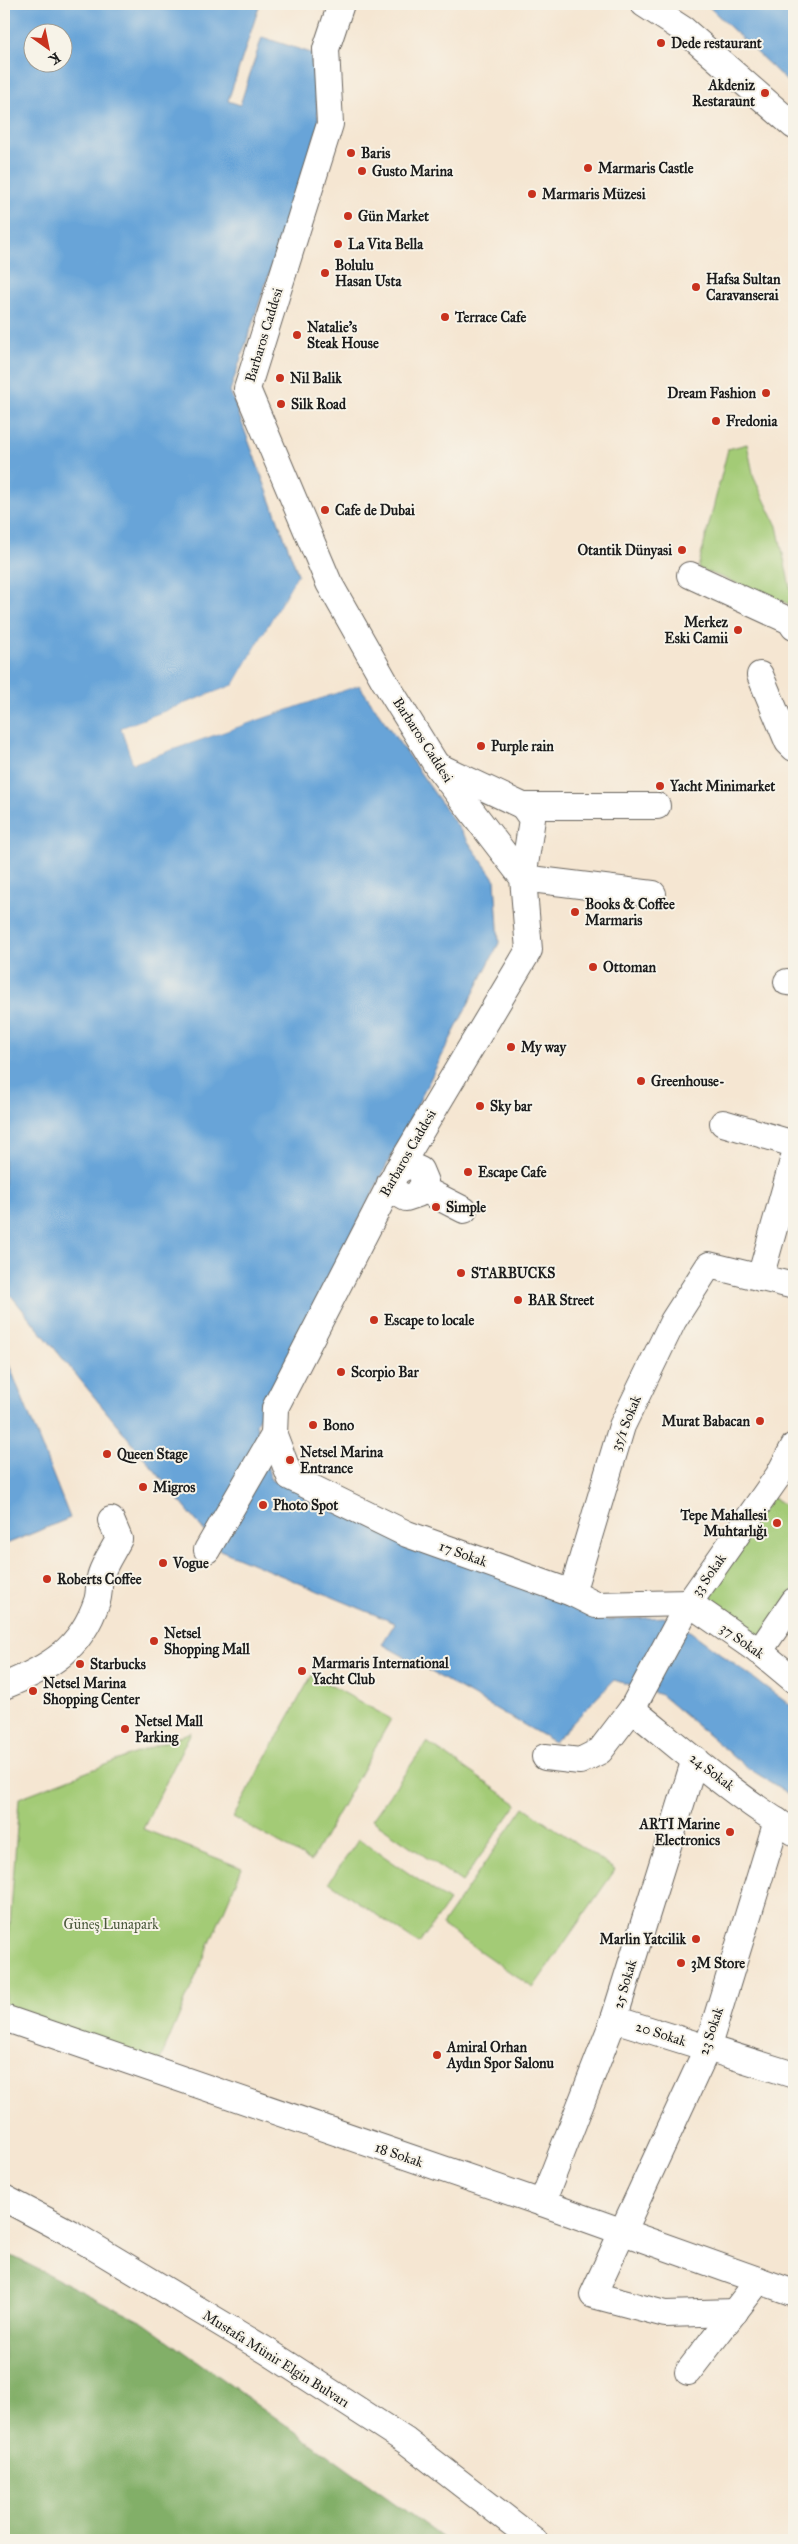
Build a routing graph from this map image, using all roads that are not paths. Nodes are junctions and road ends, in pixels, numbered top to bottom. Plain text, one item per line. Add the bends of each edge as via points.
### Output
1 (341, 4) edge
2 (644, 4) edge
3 (794, 126) edge
4 (690, 575) dead end
5 (794, 627) edge
6 (760, 674) dead end
7 (794, 748) edge
8 (437, 766) junction
9 (523, 806) junction
10 (657, 806) dead end
11 (523, 878) junction
12 (653, 894) dead end
13 (723, 1123) dead end
14 (794, 1144) edge
15 (794, 1157) edge
16 (393, 1177) junction
17 (464, 1210) dead end
18 (760, 1278) junction
19 (794, 1286) edge
20 (274, 1435) junction
21 (794, 1446) edge
22 (786, 1482) edge
23 (111, 1520) dead end
24 (207, 1550) dead end
25 (572, 1593) junction
26 (794, 1601) edge
27 (685, 1611) junction
28 (759, 1652) junction
29 (794, 1680) edge
30 (4, 1686) edge
31 (635, 1704) junction
32 (545, 1757) dead end
33 (695, 1759) junction
34 (786, 1827) edge
35 (4, 2018) edge
36 (614, 2019) junction
37 (707, 2049) junction
38 (794, 2075) edge
39 (4, 2198) edge
40 (542, 2203) junction
41 (623, 2231) junction
42 (759, 2280) junction
43 (794, 2292) edge
44 (735, 2312) junction
45 (688, 2372) dead end
46 (534, 2540) edge

1 - 8 street, Barbaros Caddesi via 326,49 330,124 247,389 329,583
2 - 3 street via 684,30
4 - 5 street via 790,621
6 - 7 street via 788,742
8 - 9 street
8 - 11 street, Barbaros Caddesi
9 - 10 street
9 - 11 street via 532,820
11 - 12 street
11 - 16 street, Barbaros Caddesi via 530,950
13 - 14 street
15 - 18 street
16 - 17 street via 409,1165 420,1170 425,1182 421,1188
16 - 20 street, Barbaros Caddesi via 275,1408
18 - 19 street
18 - 25 street, 35/1 Sokak via 710,1265 673,1321 622,1426
20 - 24 street
20 - 25 street, 17 Sokak via 290,1477 407,1534
21 - 22 street, 33 Sokak
22 - 27 street, 33 Sokak
23 - 30 street via 118,1539 101,1574 98,1599 85,1628 61,1658
25 - 27 street, 17 Sokak via 596,1605
26 - 28 street
27 - 28 street, 37 Sokak
27 - 31 street, 33 Sokak
28 - 29 street, 37 Sokak
31 - 32 street, 33 Sokak via 600,1751 580,1761
31 - 33 street, 24 Sokak
33 - 34 street, 24 Sokak
33 - 36 street, 25 Sokak
34 - 37 street, 23 Sokak
35 - 40 street, 18 Sokak
36 - 37 street, 20 Sokak
36 - 40 street, 25 Sokak
37 - 38 street, 20 Sokak
37 - 41 street, 23 Sokak
39 - 46 street, Mustafa Münir Elgin Bulvarı via 74,2235 275,2356 406,2441
40 - 41 street, 18 Sokak
41 - 42 street, 18 Sokak
41 - 44 street, 23 Sokak via 593,2296 665,2314
42 - 43 street, 18 Sokak
42 - 44 street
44 - 45 street

